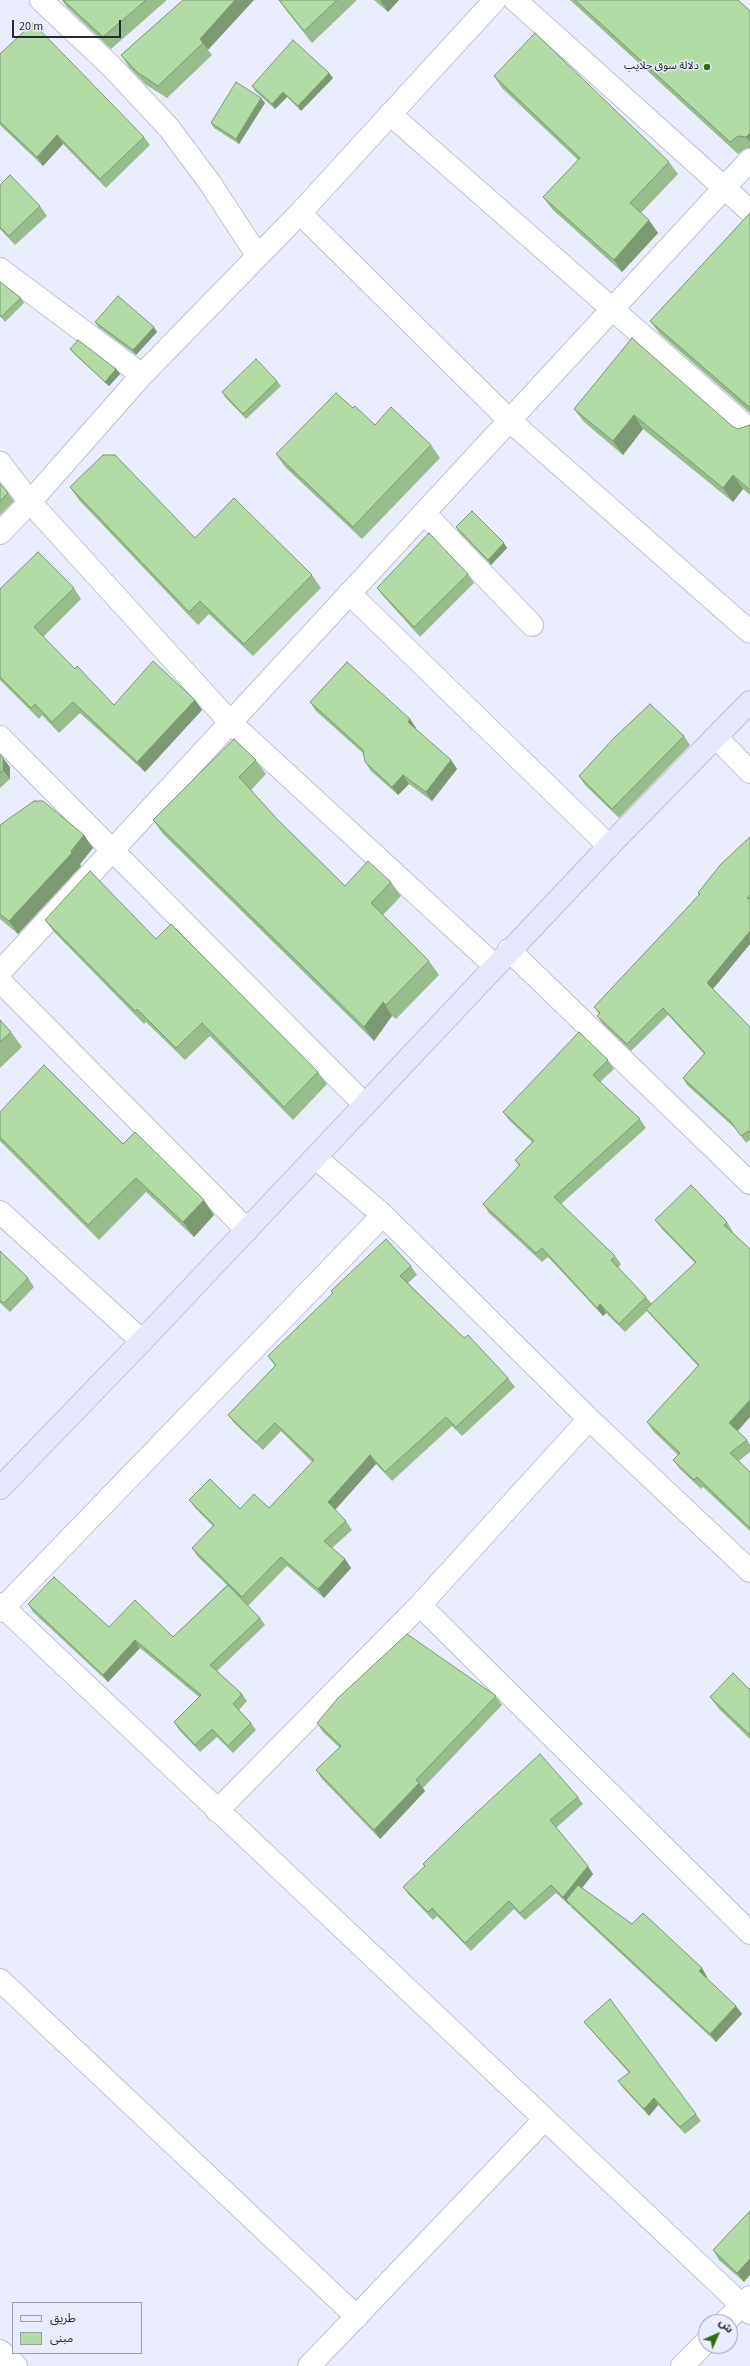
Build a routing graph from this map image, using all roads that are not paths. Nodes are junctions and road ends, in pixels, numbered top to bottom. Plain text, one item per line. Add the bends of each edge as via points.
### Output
1 (41, 0) edge
2 (495, 0) edge
3 (515, 0) edge
4 (128, 51) edge
5 (111, 66) junction
6 (390, 114) junction
7 (750, 160) edge
8 (725, 187) junction
9 (750, 211) edge
10 (300, 213) junction
11 (257, 255) junction
12 (0, 269) edge
13 (612, 309) junction
14 (142, 375) junction
15 (509, 420) junction
16 (750, 430) edge
17 (0, 463) edge
18 (30, 502) junction
19 (424, 513) junction
20 (0, 534) edge
21 (349, 594) junction
22 (532, 625) dead end
23 (750, 632) edge
24 (750, 702) edge
25 (230, 722) junction
26 (716, 737) junction
27 (0, 738) edge
28 (750, 772) edge
29 (609, 846) junction
30 (112, 850) junction
31 (509, 950) junction
32 (495, 966) junction
33 (0, 972) edge
34 (0, 981) edge
35 (365, 1105) junction
36 (316, 1158) junction
37 (750, 1183) edge
38 (0, 1212) edge
39 (383, 1215) junction
40 (247, 1230) junction
41 (142, 1341) junction
42 (589, 1419) junction
43 (2, 1480) edge
44 (750, 1571) edge
45 (420, 1605) junction
46 (1, 1608) edge
47 (217, 1811) junction
48 (750, 1934) edge
49 (0, 1980) edge
50 (544, 2120) junction
51 (747, 2305) edge
52 (735, 2314) edge
53 (357, 2317) junction
54 (698, 2350) edge
55 (0, 2351) edge
56 (16, 2366) edge
57 (309, 2366) edge
58 (682, 2366) edge

1 - 5 street
2 - 6 street
3 - 8 street
4 - 5 street
5 - 11 street via 169,128 210,183
6 - 10 street
6 - 13 street
7 - 8 street
8 - 9 street
8 - 13 street
10 - 11 street
10 - 15 street
11 - 14 street
12 - 14 street
13 - 15 street
13 - 16 street
14 - 18 street
15 - 19 street
15 - 23 street
17 - 18 street
18 - 20 street
18 - 25 street
19 - 21 street
19 - 22 street
21 - 25 street
21 - 29 street
24 - 26 street
25 - 30 street
25 - 32 street
26 - 28 street
26 - 29 street
27 - 30 street
29 - 31 street
30 - 33 street
30 - 35 street
31 - 32 street
31 - 37 street
32 - 35 street
34 - 40 street
35 - 36 street
36 - 39 street
36 - 40 street
38 - 41 street
39 - 42 street
39 - 46 street
40 - 41 street
41 - 43 street
42 - 44 street
42 - 45 street
45 - 47 street
45 - 48 street
46 - 47 street
47 - 50 street
49 - 53 street
50 - 51 street
50 - 53 street
51 - 52 street
53 - 57 street
54 - 58 street
55 - 56 street

